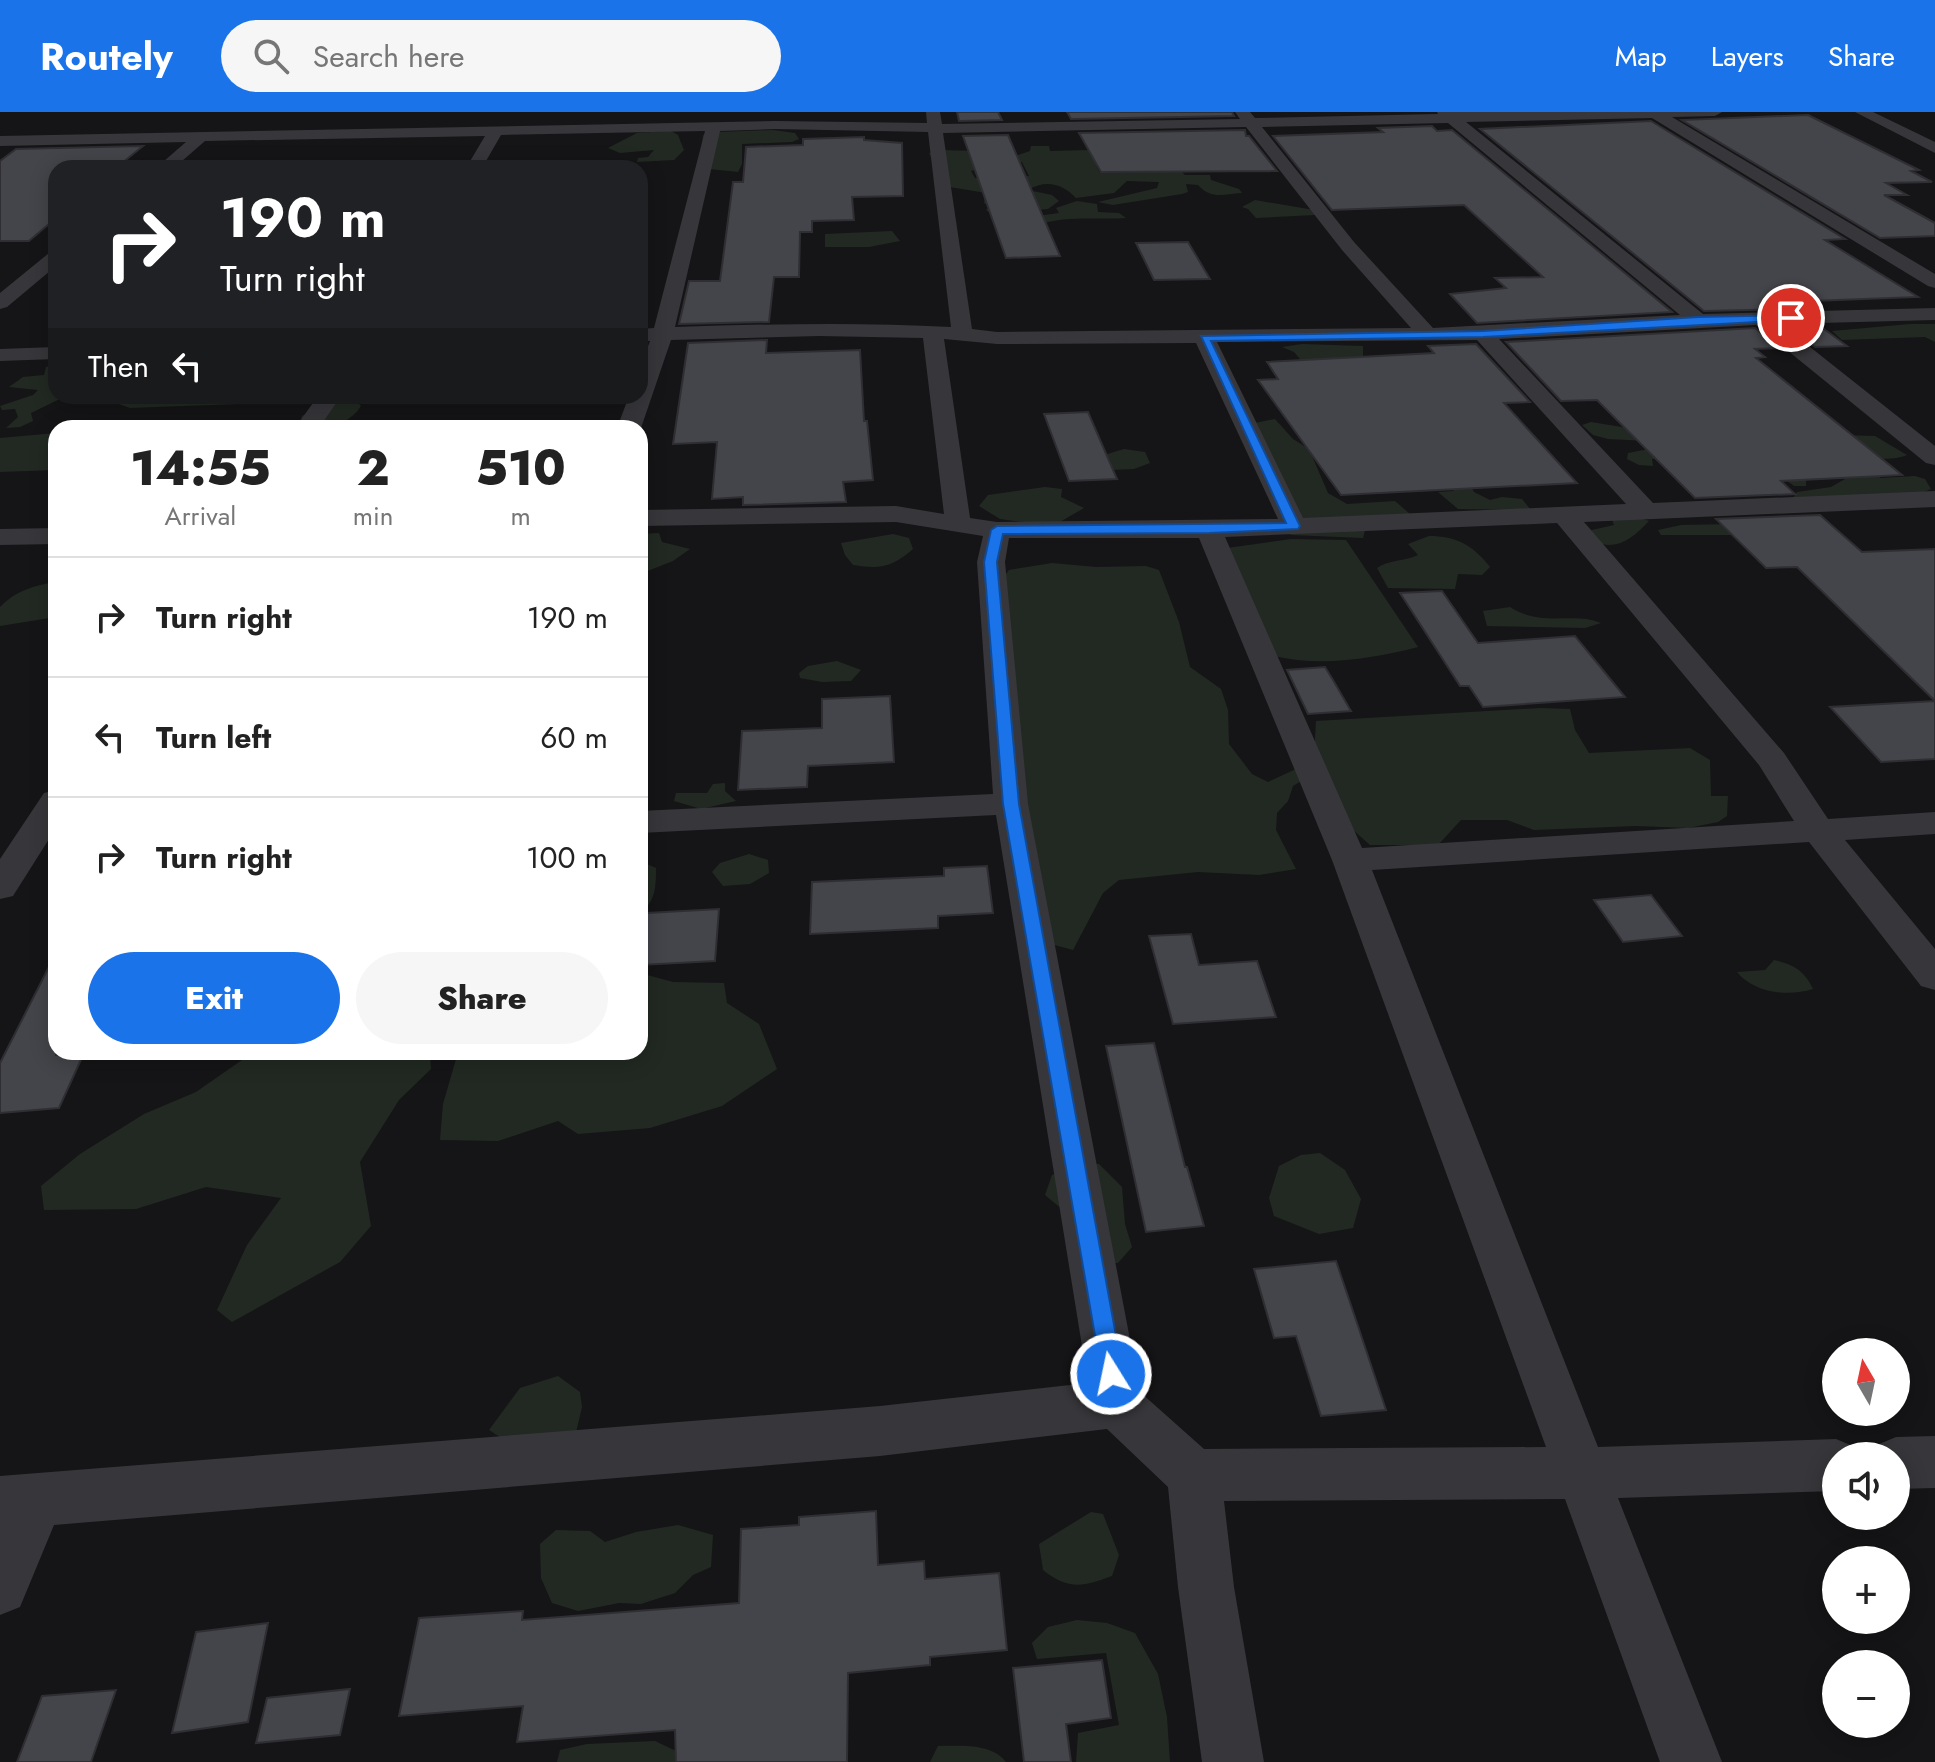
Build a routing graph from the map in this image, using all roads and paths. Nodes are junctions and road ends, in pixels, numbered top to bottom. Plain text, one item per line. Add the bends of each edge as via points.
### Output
1 (1715, 112) edge
2 (1862, 112) edge
3 (1652, 113) edge
4 (1448, 115) edge
5 (1246, 118) edge
6 (933, 120) edge
7 (714, 126) junction
8 (495, 132) junction
9 (201, 137) junction
10 (0, 141) edge
11 (1935, 148) edge
12 (174, 160) edge
13 (479, 160) edge
14 (48, 264) edge
15 (1935, 282) edge
16 (0, 303) edge
17 (1935, 314) edge
18 (1762, 319) junction
19 (1698, 320) junction
20 (932, 330) junction
21 (663, 334) junction
22 (962, 334) junction
23 (1427, 334) junction
24 (1483, 334) junction
25 (648, 335) edge
26 (1204, 338) junction
27 (48, 353) edge
28 (0, 355) edge
29 (648, 375) edge
30 (1935, 458) edge
31 (1935, 499) edge
32 (1645, 510) junction
33 (1562, 513) junction
34 (648, 518) edge
35 (958, 523) junction
36 (1294, 526) junction
37 (997, 530) junction
38 (1209, 530) junction
39 (48, 536) edge
40 (0, 537) edge
41 (1011, 804) junction
42 (48, 813) edge
43 (648, 822) edge
44 (1935, 823) edge
45 (1817, 829) junction
46 (48, 856) edge
47 (19, 858) junction
48 (1350, 860) junction
49 (0, 887) edge
50 (1935, 976) edge
51 (1117, 1404) junction
52 (1935, 1462) edge
53 (1910, 1463) edge
54 (1822, 1465) edge
55 (1580, 1473) junction
56 (1194, 1475) junction
57 (18, 1501) edge
58 (0, 1587) edge
59 (1233, 1762) edge
60 (1691, 1762) edge

1 - 3 street
2 - 11 street
3 - 4 street
3 - 15 street
4 - 5 street
4 - 19 street
5 - 6 street
5 - 23 street via 1348,246
6 - 7 street
6 - 22 street
7 - 8 street
7 - 21 street
8 - 9 street
8 - 13 street
9 - 10 street
9 - 12 street
14 - 16 street
17 - 18 street
18 - 19 street
18 - 30 street
19 - 24 street
20 - 21 street
20 - 22 street
20 - 35 street
21 - 25 street
21 - 29 street
22 - 26 street
23 - 24 street
23 - 26 street
24 - 32 street
26 - 36 street
27 - 28 street
31 - 32 street
32 - 33 street
33 - 36 street
33 - 45 street via 1772,760
34 - 35 street via 896,514
35 - 37 street
36 - 38 street
37 - 38 street
37 - 41 street via 991,562
38 - 48 street
39 - 40 street
41 - 43 street
41 - 51 street
42 - 47 street
44 - 45 street
45 - 48 street
45 - 50 street
46 - 47 street
47 - 49 street
48 - 55 street
51 - 56 street
51 - 57 street via 880,1431
52 - 53 street
54 - 55 street
55 - 56 street
55 - 60 street
56 - 59 street
57 - 58 street

